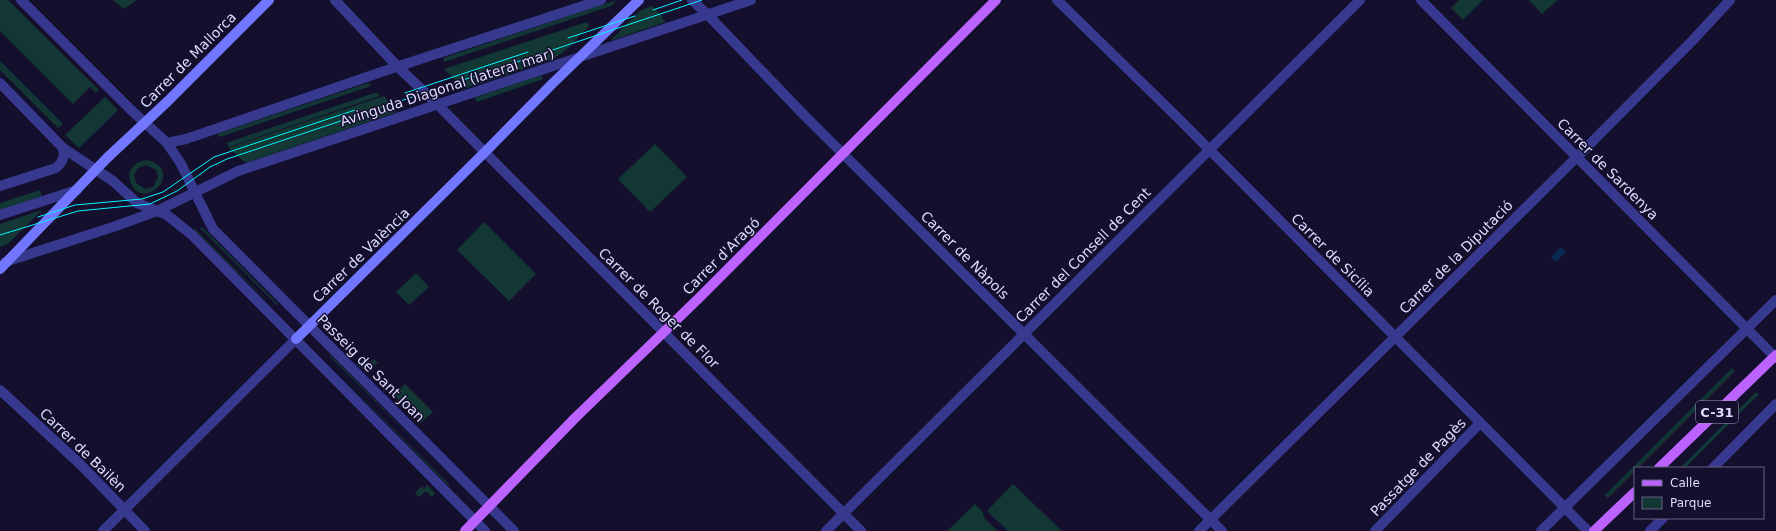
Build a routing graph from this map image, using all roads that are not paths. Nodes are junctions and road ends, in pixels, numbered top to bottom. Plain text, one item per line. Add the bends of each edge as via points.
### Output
1 (21, 0) edge
2 (269, 0) edge
3 (336, 0) edge
4 (601, 0) edge
5 (639, 0) edge
6 (692, 0) edge
7 (751, 0) edge
8 (996, 0) edge
9 (1056, 0) edge
10 (1360, 0) edge
11 (1421, 0) edge
12 (1730, 0) edge
13 (708, 15) junction
14 (579, 58) junction
15 (398, 67) junction
16 (0, 83) edge
17 (437, 104) junction
18 (145, 123) junction
19 (167, 143) junction
20 (63, 148) junction
21 (1210, 150) junction
22 (485, 152) junction
23 (844, 154) junction
24 (1577, 156) junction
25 (94, 170) junction
26 (0, 186) edge
27 (77, 190) junction
28 (195, 194) junction
29 (157, 211) junction
30 (0, 215) edge
31 (5, 262) edge
32 (0, 269) edge
33 (1776, 300) edge
34 (309, 325) junction
35 (1746, 328) junction
36 (664, 333) junction
37 (1024, 334) junction
38 (1395, 337) junction
39 (296, 339) junction
40 (1776, 356) edge
41 (0, 390) edge
42 (1776, 404) edge
43 (1480, 423) junction
44 (1660, 467) edge
45 (1713, 467) edge
46 (1634, 493) edge
47 (489, 505) junction
48 (1565, 507) junction
49 (124, 509) junction
50 (844, 513) junction
51 (1662, 519) edge
52 (1211, 520) junction
53 (475, 521) junction
54 (103, 531) edge
55 (145, 531) edge
56 (465, 531) edge
57 (485, 531) edge
58 (514, 531) edge
59 (826, 531) edge
60 (861, 531) edge
61 (1199, 531) edge
62 (1222, 531) edge
63 (1375, 531) edge
64 (1541, 531) edge
65 (1588, 531) edge
66 (1594, 531) edge
67 (1650, 531) edge

1 - 18 street
2 - 18 main road, Carrer de Mallorca
3 - 15 street
4 - 15 street
5 - 14 main road, Carrer de València
6 - 13 street, Carrer de Nàpols
7 - 13 street, Avinguda Diagonal (lateral mar)
8 - 23 main road, Carrer d'Aragó
9 - 21 street, Carrer de Sicília
10 - 21 street, Carrer del Consell de Cent
11 - 24 street, Carrer de Sardenya
12 - 24 street, Carrer de la Diputació
13 - 14 street, Avinguda Diagonal (lateral mar)
13 - 23 street, Carrer de Nàpols
14 - 17 street, Avinguda Diagonal (lateral mar)
14 - 22 main road, Carrer de València
15 - 17 street, Carrer de Roger de Flor
15 - 19 street via 186,139
16 - 20 street
17 - 22 street, Carrer de Roger de Flor
17 - 28 street, Avinguda Diagonal (lateral mar) via 238,171
18 - 19 street, Passeig de Sant Joan
18 - 25 main road, Carrer de Mallorca
19 - 28 street, Passeig de Sant Joan
20 - 25 street
20 - 26 street via 65,156 56,168
21 - 37 street, Carrer del Consell de Cent
21 - 38 street, Carrer de Sicília
22 - 34 main road, Carrer de València
22 - 36 street, Carrer de Roger de Flor
23 - 36 main road, Carrer d'Aragó
23 - 37 street, Carrer de Nàpols
24 - 35 street, Carrer de Sardenya
24 - 38 street, Carrer de la Diputació
25 - 27 main road, Carrer de Mallorca
25 - 29 street via 107,177 137,203
27 - 30 street
27 - 31 main road
28 - 29 street, Avinguda Diagonal (lateral mar)
28 - 34 street, Passeig de Sant Joan via 213,229
29 - 31 street, Avinguda Diagonal (lateral mar)
29 - 39 street via 167,215 192,235
31 - 32 main road
33 - 35 street
34 - 39 main road, Carrer de València
34 - 47 street, Passeig de Sant Joan
35 - 40 street, Carrer de Sardenya
35 - 48 street
36 - 47 main road, Carrer d'Aragó
36 - 50 street, Carrer de Roger de Flor
37 - 50 street, Carrer del Consell de Cent
37 - 52 street, Carrer de Nàpols
38 - 43 street, Carrer de Sicília
38 - 52 street, Carrer de la Diputació
39 - 49 street, Carrer de València
39 - 53 street
40 - 44 main road, C-31
41 - 49 street, Carrer de Bailèn
42 - 45 street
43 - 48 street, Carrer de Sicília
43 - 63 street, Passatge de Pagès
46 - 66 main road
47 - 53 main road, Carrer d'Aragó
47 - 58 street, Passeig de Sant Joan
48 - 64 street
48 - 65 street, Carrer de Sicília
49 - 54 street, Carrer de València
49 - 55 street, Carrer de Bailèn
50 - 59 street, Carrer del Consell de Cent
50 - 60 street, Carrer de Roger de Flor
51 - 67 street
52 - 61 street, Carrer de la Diputació
52 - 62 street, Carrer de Nàpols
53 - 56 main road, Carrer d'Aragó
53 - 57 street

